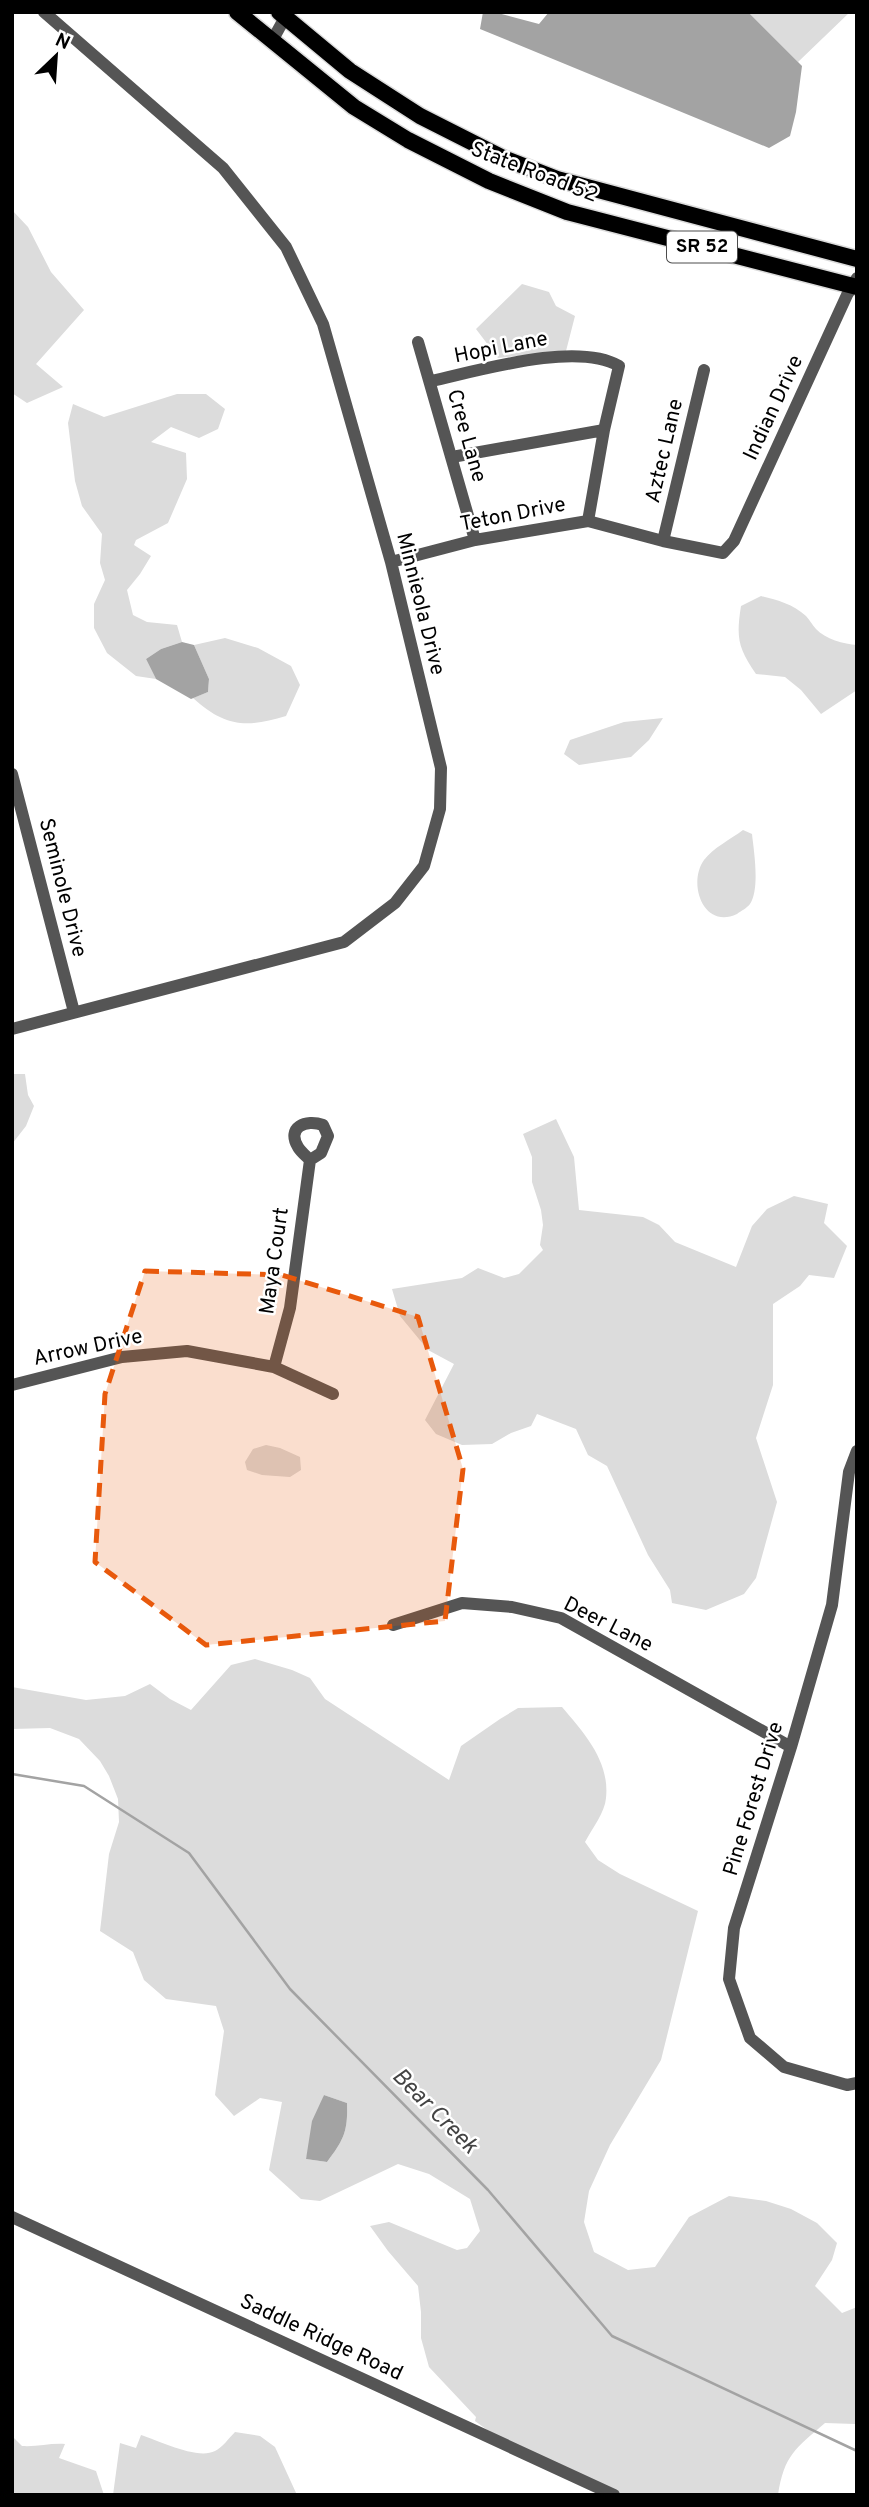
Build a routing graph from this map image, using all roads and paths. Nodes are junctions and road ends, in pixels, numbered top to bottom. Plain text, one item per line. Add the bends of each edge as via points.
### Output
1 (44, 12) edge
2 (237, 12) edge
3 (284, 14) edge
4 (272, 41) junction
5 (567, 181) junction
6 (554, 207) junction
7 (857, 259) edge
8 (855, 284) edge
9 (418, 342) dead end
10 (704, 370) dead end
11 (431, 381) junction
12 (604, 430) junction
13 (452, 457) junction
14 (588, 521) junction
15 (475, 540) junction
16 (663, 541) junction
17 (723, 552) joint
18 (391, 562) junction
19 (12, 774) edge
20 (74, 1012) junction
21 (12, 1029) edge
22 (310, 1160) dead end
23 (274, 1367) junction
24 (12, 1385) edge
25 (333, 1394) dead end
26 (857, 1451) edge
27 (393, 1625) dead end
28 (791, 1747) junction
29 (857, 2083) edge
30 (12, 2217) edge
31 (614, 2495) edge

1 - 18 street, Minnieola Drive via 223,168 286,247 323,324
2 - 4 main road, State Road 52 / SR 52
3 - 4 street
3 - 5 main road, State Road 52 / SR 52 via 350,71 419,116 503,158
4 - 6 main road, State Road 52 / SR 52 via 354,107 408,140
5 - 6 main road
5 - 7 main road, State Road 52 / SR 52
6 - 8 main road, State Road 52 / SR 52
8 - 17 street, Indian Drive via 734,541
9 - 11 street, Cree Lane
10 - 16 street, Aztec Lane
11 - 12 street, Hopi Lane via 561,356 608,360 619,366
11 - 13 street, Cree Lane
12 - 13 street
12 - 14 street
13 - 15 street, Cree Lane
14 - 15 street, Teton Drive
14 - 16 street, Teton Drive
15 - 18 street, Teton Drive
16 - 17 street, Teton Drive
18 - 20 street, Minnieola Drive via 441,768 440,809 424,866 395,903 344,942
19 - 20 street, Seminole Drive
20 - 21 street, Minnieola Drive
22 - 23 street, Maya Court via 290,1308
23 - 24 street, Arrow Drive via 187,1351 122,1357
23 - 25 street, Arrow Drive
26 - 28 street, Pine Forest Drive via 849,1472 832,1605
27 - 28 street, Deer Lane via 462,1603 512,1607 561,1618
28 - 29 street, Pine Forest Drive via 734,1928 729,1979 750,2038 784,2067 846,2085
30 - 31 street, Saddle Ridge Road

